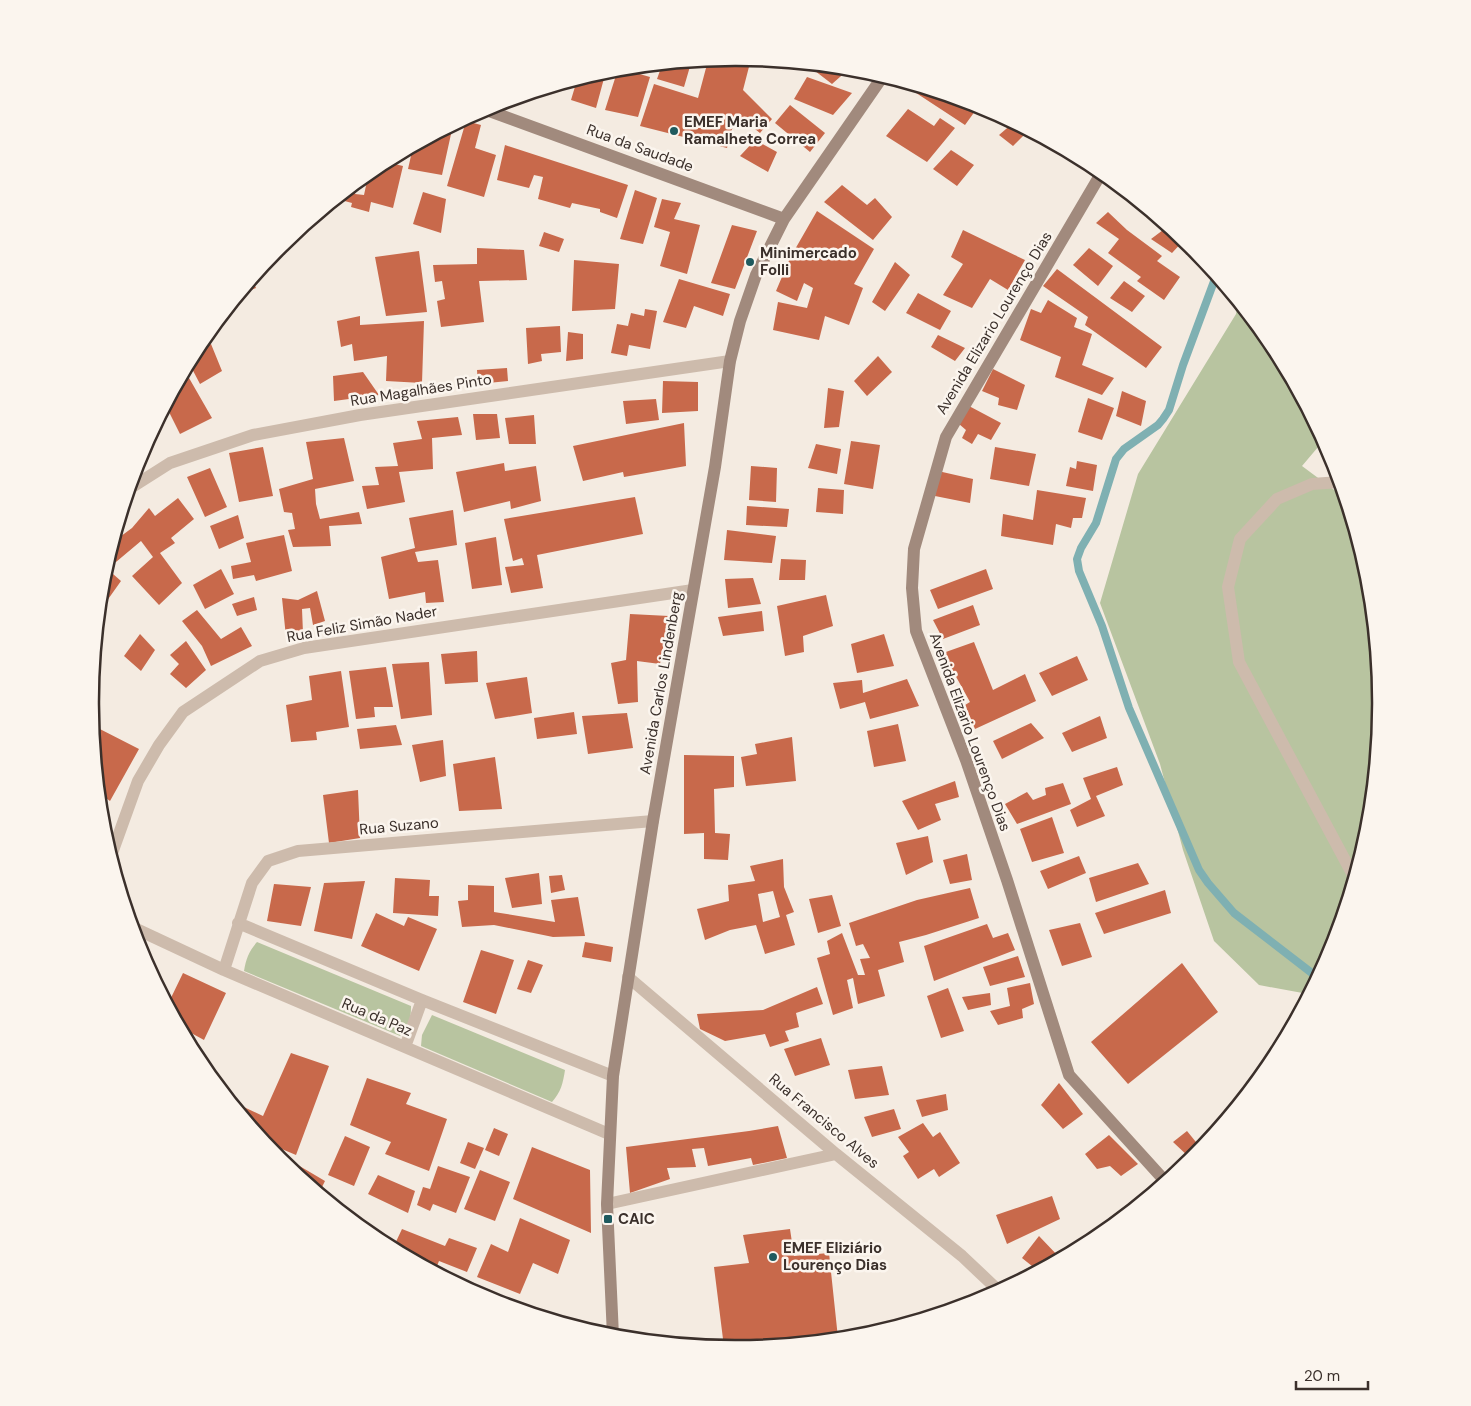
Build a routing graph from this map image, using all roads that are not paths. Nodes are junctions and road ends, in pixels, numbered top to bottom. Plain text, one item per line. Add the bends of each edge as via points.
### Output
1 (878, 83) edge
2 (496, 113) edge
3 (1097, 180) edge
4 (784, 219) junction
5 (730, 361) junction
6 (139, 482) edge
7 (1332, 483) edge
8 (693, 590) junction
9 (653, 821) junction
10 (115, 845) edge
11 (1350, 870) edge
12 (238, 923) junction
13 (142, 932) edge
14 (224, 970) junction
15 (628, 977) junction
16 (422, 1000) junction
17 (406, 1047) junction
18 (613, 1076) junction
19 (609, 1134) junction
20 (836, 1154) junction
21 (1161, 1176) edge
22 (607, 1204) junction
23 (992, 1285) edge
24 (613, 1328) edge

1 - 4 street, Avenida Carlos Lindenberg
2 - 4 street, Rua da Saudade
3 - 21 street, Avenida Elizario Lourenço Dias via 946,437 914,549 912,588 916,631 966,760 1069,1075
4 - 5 street, Avenida Carlos Lindenberg via 756,275
5 - 6 street, Rua Magalhães Pinto via 370,414 253,435 170,463
5 - 8 street, Avenida Carlos Lindenberg
7 - 11 street via 1312,484 1277,499 1240,538 1228,587 1240,662
8 - 9 street, Avenida Carlos Lindenberg
8 - 10 street, Rua Feliz Simão Nader via 304,648 260,661 183,712 138,781
9 - 12 street, Rua Suzano via 298,851 268,861 252,883
9 - 15 street, Avenida Carlos Lindenberg
12 - 14 street, Rua Suzano
12 - 16 street
13 - 14 street, Rua da Paz
14 - 17 street, Rua da Paz
15 - 18 street, Avenida Carlos Lindenberg
15 - 20 street, Rua Francisco Alves
16 - 17 street
16 - 18 street
17 - 19 street, Rua da Paz
18 - 19 street, Avenida Carlos Lindenberg
19 - 22 street, Avenida Carlos Lindenberg
20 - 22 street
20 - 23 street, Rua Francisco Alves via 962,1256
22 - 24 street, Avenida Carlos Lindenberg

